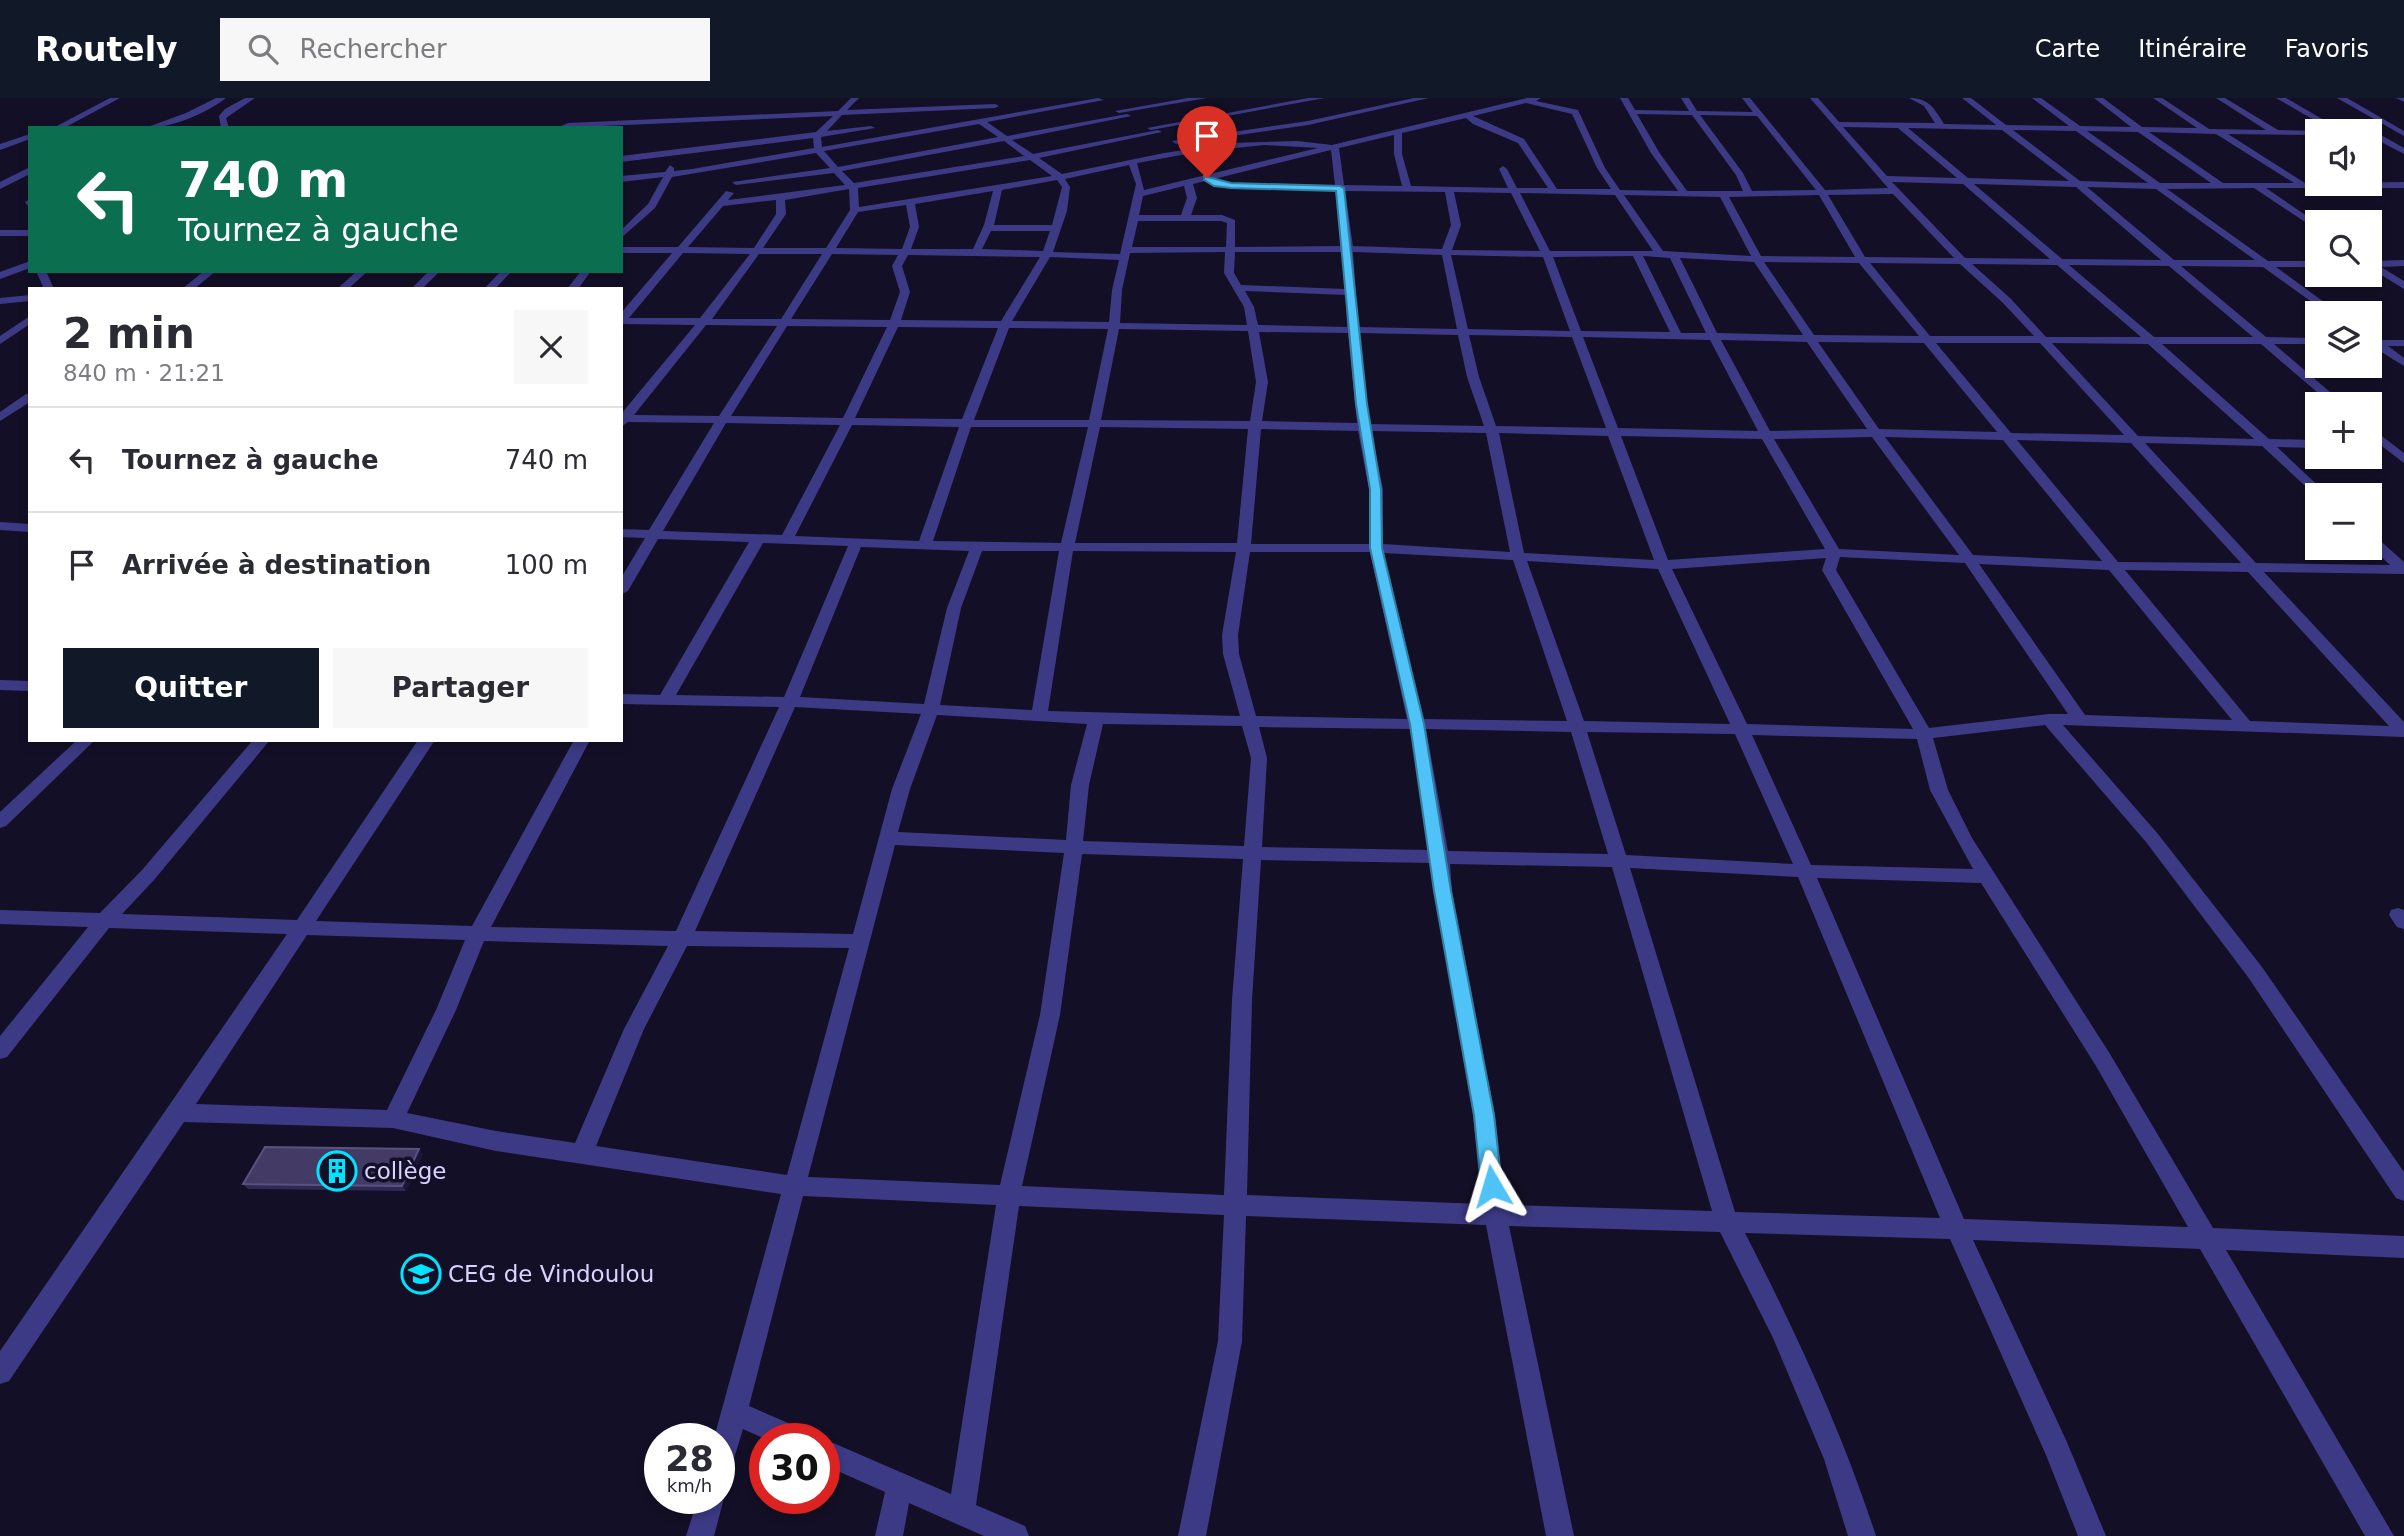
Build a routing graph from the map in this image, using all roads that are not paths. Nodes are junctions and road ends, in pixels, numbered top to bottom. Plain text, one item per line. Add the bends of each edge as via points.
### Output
1 (116, 98) edge
2 (222, 98) edge
3 (251, 98) edge
4 (855, 98) edge
5 (1203, 98) edge
6 (1321, 98) edge
7 (1425, 98) edge
8 (1537, 98) edge
9 (1624, 98) edge
10 (1685, 98) edge
11 (1746, 98) edge
12 (1814, 98) edge
13 (1913, 98) edge
14 (1966, 98) edge
15 (2036, 98) edge
16 (2098, 98) edge
17 (2157, 98) edge
18 (2220, 98) edge
19 (2280, 98) edge
20 (2341, 98) edge
21 (1099, 99) edge
22 (1525, 101) junction
23 (1005, 102) edge
24 (995, 107) junction
25 (843, 112) junction
26 (1632, 112) junction
27 (1694, 112) junction
28 (1123, 113) junction
29 (1758, 114) junction
30 (1469, 116) junction
31 (1005, 117) junction
32 (2318, 119) edge
33 (914, 121) dead end
34 (980, 121) junction
35 (169, 123) junction
36 (1835, 124) junction
37 (1900, 125) junction
38 (61, 126) edge
39 (157, 126) edge
40 (163, 126) edge
41 (224, 126) edge
42 (565, 126) edge
43 (1941, 126) junction
44 (875, 127) dead end
45 (2005, 127) junction
46 (2078, 129) junction
47 (1154, 130) junction
48 (2140, 131) junction
49 (2207, 131) junction
50 (2218, 131) junction
51 (2276, 132) junction
52 (2300, 132) junction
53 (2305, 132) edge
54 (1398, 133) junction
55 (2382, 133) edge
56 (2404, 134) edge
57 (2305, 135) edge
58 (817, 136) junction
59 (28, 137) edge
60 (1005, 139) junction
61 (2382, 139) edge
62 (1176, 141) junction
63 (0, 147) edge
64 (1332, 147) junction
65 (818, 150) junction
66 (2404, 151) edge
67 (671, 152) junction
68 (1195, 152) junction
69 (1031, 157) junction
70 (623, 159) edge
71 (1205, 159) dead end
72 (743, 163) junction
73 (1133, 163) junction
74 (1216, 166) dead end
75 (1503, 169) dead end
76 (835, 170) junction
77 (28, 171) edge
78 (1227, 172) junction
79 (668, 175) junction
80 (1060, 177) junction
81 (1207, 178) junction
82 (623, 179) edge
83 (1884, 179) junction
84 (1968, 181) junction
85 (736, 182) junction
86 (1188, 182) junction
87 (2077, 183) junction
88 (2382, 183) edge
89 (2302, 184) junction
90 (850, 185) junction
91 (2220, 185) junction
92 (2255, 185) junction
93 (2385, 185) junction
94 (2404, 185) edge
95 (0, 186) edge
96 (2158, 186) junction
97 (998, 188) junction
98 (1340, 188) junction
99 (1407, 189) junction
100 (1449, 190) junction
101 (1513, 191) junction
102 (1554, 191) junction
103 (1896, 191) junction
104 (1618, 192) junction
105 (1820, 192) junction
106 (1749, 193) junction
107 (1139, 194) junction
108 (1685, 194) junction
109 (1723, 194) junction
110 (2404, 197) edge
111 (780, 198) junction
112 (910, 202) junction
113 (723, 203) junction
114 (855, 210) junction
115 (1135, 218) junction
116 (1185, 218) junction
117 (2305, 219) edge
118 (988, 228) junction
119 (1056, 228) junction
120 (0, 233) edge
121 (28, 233) edge
122 (623, 233) edge
123 (1231, 248) junction
124 (1348, 249) junction
125 (623, 250) edge
126 (683, 250) junction
127 (754, 250) junction
128 (829, 250) junction
129 (905, 251) junction
130 (976, 251) junction
131 (1446, 253) junction
132 (1636, 253) junction
133 (1047, 254) junction
134 (1124, 254) junction
135 (1547, 255) junction
136 (1667, 255) junction
137 (1758, 259) junction
138 (1862, 260) junction
139 (1962, 260) junction
140 (2059, 262) junction
141 (2170, 262) junction
142 (2264, 263) junction
143 (2404, 263) edge
144 (2305, 264) edge
145 (2382, 264) edge
146 (28, 265) edge
147 (2382, 272) edge
148 (208, 273) edge
149 (361, 273) edge
150 (433, 273) edge
151 (505, 273) edge
152 (584, 273) edge
153 (3, 274) edge
154 (2404, 286) edge
155 (190, 287) edge
156 (344, 287) edge
157 (418, 287) edge
158 (491, 287) edge
159 (574, 287) edge
160 (1239, 288) junction
161 (1351, 292) junction
162 (28, 298) edge
163 (0, 301) edge
164 (2317, 301) edge
165 (623, 319) edge
166 (28, 320) edge
167 (623, 321) edge
168 (704, 323) junction
169 (781, 323) junction
170 (894, 324) junction
171 (1005, 324) junction
172 (1114, 326) junction
173 (1251, 328) junction
174 (1353, 330) junction
175 (1463, 332) junction
176 (1575, 334) junction
177 (1677, 336) junction
178 (1711, 336) junction
179 (1811, 338) junction
180 (1926, 340) junction
181 (2042, 340) junction
182 (2150, 340) junction
183 (0, 341) edge
184 (2263, 341) junction
185 (2305, 341) edge
186 (2382, 342) edge
187 (2404, 343) edge
188 (2382, 348) edge
189 (2404, 363) edge
190 (2324, 392) edge
191 (0, 404) edge
192 (24, 405) edge
193 (0, 417) edge
194 (623, 419) edge
195 (724, 419) junction
196 (623, 420) edge
197 (847, 420) junction
198 (967, 422) junction
199 (1093, 424) junction
200 (1256, 426) junction
201 (1364, 429) junction
202 (1492, 431) junction
203 (1615, 433) junction
204 (1875, 433) junction
205 (1768, 435) junction
206 (2006, 436) junction
207 (2133, 439) junction
208 (2382, 440) edge
209 (2266, 444) junction
210 (2305, 444) edge
211 (2382, 444) edge
212 (2386, 444) junction
213 (2404, 445) edge
214 (2404, 459) edge
215 (2309, 483) edge
216 (0, 526) edge
217 (28, 528) edge
218 (623, 533) edge
219 (653, 534) junction
220 (758, 539) junction
221 (786, 540) junction
222 (856, 543) junction
223 (925, 544) junction
224 (977, 547) junction
225 (1067, 547) junction
226 (1244, 547) junction
227 (1376, 548) junction
228 (2382, 550) edge
229 (1834, 553) junction
230 (1518, 556) junction
231 (1968, 558) junction
232 (1663, 565) junction
233 (2114, 566) junction
234 (2251, 568) junction
235 (2403, 569) edge
236 (623, 587) edge
237 (0, 685) edge
238 (28, 686) edge
239 (623, 699) edge
240 (666, 700) junction
241 (790, 702) junction
242 (930, 710) junction
243 (1039, 716) junction
244 (1096, 719) junction
245 (2049, 719) junction
246 (2079, 719) junction
247 (1251, 721) junction
248 (1417, 724) junction
249 (2246, 727) junction
250 (1578, 728) junction
251 (1742, 729) junction
252 (2404, 732) edge
253 (1924, 734) junction
254 (85, 742) edge
255 (259, 742) edge
256 (426, 742) edge
257 (581, 742) edge
258 (0, 822) edge
259 (887, 838) junction
260 (1075, 846) junction
261 (1251, 851) junction
262 (1440, 856) junction
263 (1618, 861) junction
264 (1804, 871) junction
265 (1985, 876) junction
266 (0, 918) edge
267 (104, 921) junction
268 (300, 927) junction
269 (478, 933) junction
270 (682, 938) junction
271 (860, 942) junction
272 (0, 1051) edge
273 (178, 1112) junction
274 (393, 1119) junction
275 (581, 1155) junction
276 (794, 1186) junction
277 (2404, 1191) edge
278 (1009, 1195) junction
279 (1234, 1204) junction
280 (1495, 1214) junction
281 (1727, 1222) junction
282 (1958, 1230) junction
283 (2205, 1240) junction
284 (2404, 1247) edge
285 (3, 1364) edge
286 (735, 1413) junction
287 (732, 1423) edge
288 (758, 1423) edge
289 (840, 1459) edge
290 (900, 1485) junction
291 (962, 1512) junction
292 (706, 1514) edge
293 (700, 1536) edge
294 (889, 1536) edge
295 (1015, 1536) edge
296 (1192, 1536) edge
297 (1560, 1536) edge
298 (1861, 1536) edge
299 (2092, 1536) edge
300 (2380, 1536) edge

1 - 38 street
2 - 35 street
3 - 41 street via 228,111 222,118
4 - 25 street
5 - 28 street
6 - 47 street
7 - 62 street via 1308,123
8 - 22 street
9 - 26 street
10 - 27 street
11 - 29 street
12 - 36 street
13 - 43 street via 1927,104
14 - 45 street
15 - 46 street
16 - 48 street
17 - 49 street
18 - 51 street
19 - 32 street
20 - 56 street
21 - 28 street
21 - 31 street
22 - 30 street
22 - 104 street via 1575,112 1601,168
23 - 24 street
24 - 25 street
24 - 31 street
24 - 33 street
25 - 42 street
25 - 58 street
26 - 27 street
26 - 108 street
27 - 29 street
27 - 106 street
28 - 47 street
28 - 60 street
29 - 105 street
30 - 54 street
30 - 102 street via 1521,141
31 - 34 street
34 - 60 street
34 - 65 street
35 - 39 street
35 - 40 street
36 - 37 street
36 - 83 street
37 - 43 street
37 - 84 street
43 - 45 street
44 - 58 street
45 - 46 street
45 - 87 street
46 - 48 street
46 - 96 street
47 - 62 street
47 - 69 street
48 - 49 street
48 - 91 street
49 - 50 street
50 - 51 street
50 - 89 street
51 - 52 street
52 - 53 street
52 - 57 street
54 - 64 street
54 - 99 street
55 - 56 street
58 - 65 street
58 - 67 street
59 - 63 street
60 - 69 street
60 - 76 street
61 - 66 street
62 - 68 street
64 - 68 street via 1270,141
64 - 78 street
64 - 98 street
65 - 72 street
65 - 76 street
67 - 70 street
67 - 79 street
68 - 71 street
68 - 73 street
69 - 80 street
69 - 90 street
72 - 79 street
72 - 85 street via 735,170
73 - 80 street
73 - 107 street
74 - 78 street
75 - 101 street
76 - 85 street
76 - 90 street
77 - 95 street
78 - 81 street
79 - 82 street
79 - 122 street via 644,215
80 - 97 street
80 - 119 street via 1066,187
81 - 86 street
81 - 98 street via 1231,186
83 - 84 street
83 - 103 street
84 - 87 street
84 - 140 street
85 - 113 street
86 - 107 street
86 - 116 street via 1192,198
87 - 96 street
87 - 141 street
88 - 93 street
89 - 92 street
89 - 93 street
90 - 111 street
90 - 114 street
91 - 92 street
91 - 96 street
92 - 117 street
93 - 94 street
93 - 110 street
96 - 142 street
97 - 112 street
97 - 118 street
98 - 99 street
98 - 124 street
99 - 100 street
100 - 101 street
100 - 131 street via 1456,225
101 - 102 street
101 - 135 street
102 - 104 street
103 - 105 street
103 - 139 street
104 - 108 street
104 - 136 street
105 - 106 street
105 - 138 street
106 - 109 street
107 - 115 street
108 - 109 street
109 - 137 street
111 - 113 street
111 - 127 street via 781,214
112 - 114 street
112 - 129 street via 916,214 915,232
113 - 126 street
114 - 128 street
115 - 116 street
115 - 134 street
116 - 123 street via 1229,219
118 - 119 street
118 - 130 street
119 - 133 street
120 - 121 street
123 - 124 street
123 - 134 street
123 - 160 street via 1229,273
124 - 131 street
124 - 161 street
125 - 126 street
126 - 127 street
126 - 165 street
127 - 128 street
127 - 168 street
128 - 129 street
128 - 169 street
129 - 130 street
129 - 170 street via 897,266 905,292
130 - 133 street
131 - 135 street
131 - 175 street
132 - 135 street
132 - 136 street
132 - 177 street
133 - 134 street
133 - 171 street
134 - 172 street
135 - 176 street
136 - 137 street
136 - 178 street
137 - 138 street
137 - 179 street
138 - 139 street
138 - 180 street
139 - 140 street
139 - 181 street
140 - 141 street
140 - 182 street
141 - 142 street
141 - 184 street
142 - 144 street
142 - 164 street
143 - 145 street
146 - 153 street
147 - 154 street
148 - 155 street
149 - 156 street
150 - 157 street
151 - 158 street
152 - 159 street
160 - 161 street
160 - 173 street via 1249,306
161 - 174 street
162 - 163 street
166 - 183 street
167 - 168 street
168 - 169 street
168 - 194 street
169 - 170 street
169 - 195 street
170 - 171 street
170 - 197 street
171 - 172 street
171 - 198 street
172 - 173 street
172 - 199 street
173 - 174 street
173 - 200 street via 1262,382
174 - 175 street
174 - 201 street
175 - 176 street
175 - 202 street
176 - 177 street
176 - 203 street
177 - 178 street
178 - 179 street
178 - 205 street
179 - 180 street
179 - 204 street
180 - 181 street
180 - 206 street
181 - 182 street
181 - 207 street
182 - 184 street
182 - 209 street
184 - 185 street
184 - 190 street
186 - 187 street
188 - 189 street
191 - 192 street
192 - 193 street
195 - 196 street
195 - 197 street
195 - 219 street
197 - 198 street
197 - 221 street
198 - 199 street
198 - 223 street
199 - 200 street
199 - 225 street
200 - 201 street
200 - 226 street
201 - 202 street
201 - 227 street via 1376,489
202 - 203 street
202 - 230 street
203 - 205 street
203 - 232 street
204 - 205 street
204 - 206 street
204 - 231 street
205 - 229 street
206 - 207 street
206 - 233 street
207 - 209 street
207 - 234 street
208 - 212 street
209 - 210 street
209 - 215 street
211 - 212 street
212 - 213 street
212 - 214 street
216 - 217 street
218 - 219 street
219 - 220 street
219 - 236 street
220 - 221 street
220 - 240 street
221 - 222 street
222 - 223 street
222 - 241 street
223 - 224 street
224 - 225 street
224 - 242 street via 954,608
225 - 226 street
225 - 243 street
226 - 227 street
226 - 247 street via 1230,635 1231,654
227 - 230 street
227 - 248 street
228 - 235 street
229 - 231 street
229 - 232 street
229 - 253 street via 1829,570
230 - 232 street
230 - 250 street
231 - 233 street
231 - 246 street
232 - 251 street
233 - 234 street
233 - 249 street
234 - 235 street
234 - 252 street
237 - 238 street
239 - 240 street
240 - 241 street
241 - 242 street
241 - 270 street
242 - 243 street
242 - 259 street
243 - 244 street
244 - 247 street
244 - 260 street via 1080,785
245 - 246 street
245 - 253 street
245 - 277 street via 2152,838 2255,972
246 - 249 street
247 - 248 street
247 - 261 street via 1259,758
248 - 250 street
248 - 262 street
249 - 252 street
250 - 251 street
250 - 263 street
251 - 253 street
251 - 264 street
253 - 265 street via 1938,790
254 - 258 street
255 - 267 street via 149,875
256 - 268 street
257 - 269 street
259 - 260 street
259 - 271 street
260 - 261 street
260 - 278 street via 1050,1015
261 - 262 street
261 - 279 street
262 - 263 street
262 - 280 street via 1484,1115
263 - 264 street
263 - 281 street
264 - 265 street
264 - 282 street
265 - 283 street via 2103,1060
266 - 267 street
267 - 268 street
267 - 272 street
268 - 269 street
268 - 273 street
269 - 270 street
269 - 274 street
270 - 271 street
270 - 275 street via 634,1029
271 - 276 street
273 - 274 street
273 - 285 street
274 - 275 street
275 - 276 street
276 - 278 street
276 - 286 street
278 - 279 street
278 - 291 street
279 - 280 street
279 - 296 street via 1230,1341
280 - 281 street
280 - 297 street
281 - 282 street
281 - 298 street via 1782,1330 1838,1458
282 - 283 street
282 - 299 street
283 - 284 street
283 - 300 street
286 - 287 street
286 - 288 street
289 - 290 street
290 - 291 street
290 - 294 street
291 - 295 street
292 - 293 street

